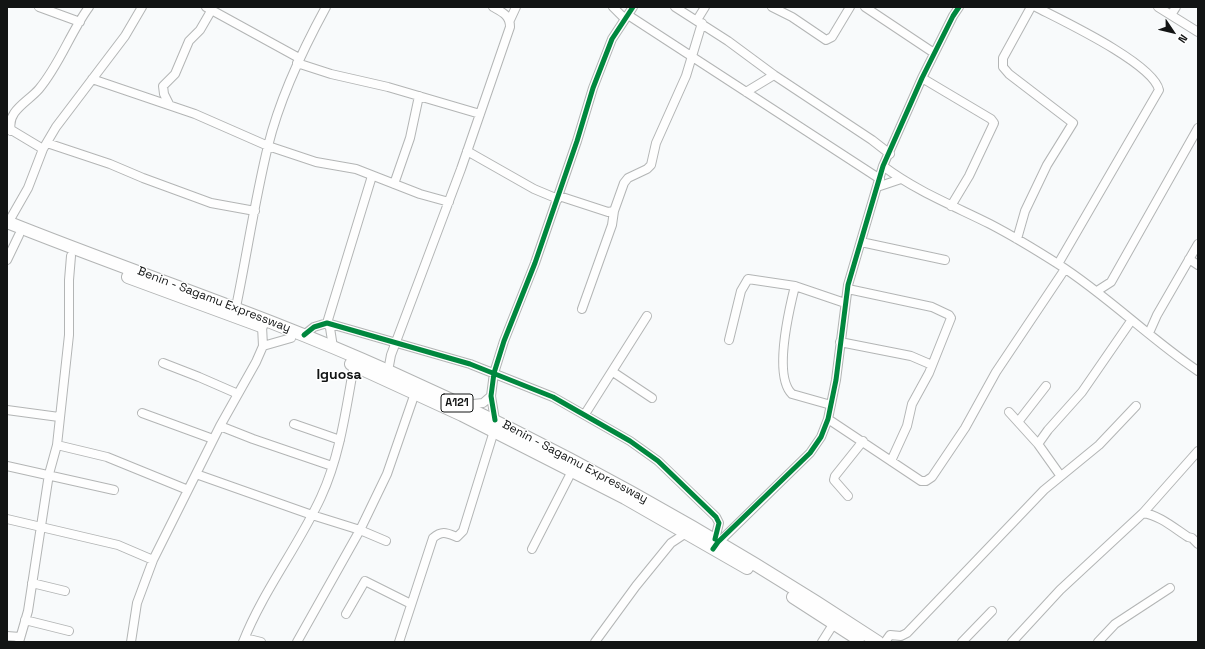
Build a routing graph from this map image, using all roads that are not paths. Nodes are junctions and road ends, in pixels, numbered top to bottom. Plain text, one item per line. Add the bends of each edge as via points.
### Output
1 (39, 7) edge
2 (89, 7) edge
3 (142, 7) edge
4 (326, 7) edge
5 (493, 7) edge
6 (516, 7) edge
7 (613, 7) edge
8 (633, 7) edge
9 (676, 7) edge
10 (705, 7) edge
11 (772, 7) edge
12 (850, 7) edge
13 (865, 7) edge
14 (959, 7) edge
15 (1031, 7) edge
16 (1036, 7) edge
17 (1158, 7) edge
18 (1176, 7) edge
19 (209, 9) edge
20 (1171, 15) junction
21 (626, 17) junction
22 (510, 20) junction
23 (80, 22) junction
24 (699, 22) junction
25 (1198, 32) edge
26 (934, 53) junction
27 (692, 57) junction
28 (298, 61) junction
29 (774, 76) junction
30 (922, 78) junction
31 (92, 79) junction
32 (746, 92) junction
33 (419, 96) junction
34 (168, 104) junction
35 (480, 114) junction
36 (1198, 128) edge
37 (9, 129) edge
38 (45, 146) junction
39 (268, 146) junction
40 (467, 151) junction
41 (890, 154) junction
42 (883, 166) junction
43 (372, 176) junction
44 (901, 179) junction
45 (879, 183) junction
46 (394, 184) junction
47 (558, 198) junction
48 (449, 202) junction
49 (951, 206) junction
50 (255, 211) junction
51 (614, 211) junction
52 (7, 225) edge
53 (19, 235) junction
54 (1017, 239) junction
55 (861, 242) junction
56 (1198, 244) edge
57 (71, 256) junction
58 (1189, 258) junction
59 (7, 260) edge
60 (945, 260) dead end
61 (1058, 264) junction
62 (1198, 265) edge
63 (1065, 269) junction
64 (795, 286) junction
65 (848, 289) junction
66 (1097, 292) junction
67 (845, 303) junction
68 (582, 309) dead end
69 (231, 310) junction
70 (647, 316) dead end
71 (1131, 321) junction
72 (327, 323) junction
73 (262, 326) junction
74 (1149, 333) junction
75 (304, 335) junction
76 (291, 338) junction
77 (730, 340) dead end
78 (840, 342) junction
79 (396, 343) junction
80 (263, 346) junction
81 (333, 347) junction
82 (163, 363) dead end
83 (354, 365) junction
84 (932, 365) junction
85 (388, 371) junction
86 (1198, 371) edge
87 (613, 372) junction
88 (494, 373) junction
89 (1046, 386) dead end
90 (415, 393) junction
91 (238, 394) junction
92 (491, 396) junction
93 (652, 398) dead end
94 (462, 405) junction
95 (831, 405) junction
96 (1136, 406) dead end
97 (7, 410) edge
98 (1009, 412) dead end
99 (142, 413) dead end
100 (585, 414) junction
101 (59, 418) junction
102 (828, 418) junction
103 (1018, 422) junction
104 (294, 424) dead end
105 (220, 426) junction
106 (494, 426) junction
107 (213, 439) junction
108 (340, 440) junction
109 (862, 442) junction
110 (1038, 444) junction
111 (57, 445) junction
112 (1198, 451) edge
113 (891, 461) junction
114 (7, 466) edge
115 (332, 466) junction
116 (572, 471) junction
117 (50, 474) junction
118 (196, 474) junction
119 (1060, 475) junction
120 (114, 490) dead end
121 (188, 490) junction
122 (848, 496) dead end
123 (1143, 513) junction
124 (312, 515) junction
125 (7, 520) edge
126 (41, 527) junction
127 (360, 530) junction
128 (686, 534) junction
129 (1195, 536) edge
130 (386, 541) dead end
131 (715, 543) junction
132 (1198, 544) edge
133 (532, 549) dead end
134 (153, 560) junction
135 (32, 583) junction
136 (1170, 588) dead end
137 (65, 591) dead end
138 (411, 604) junction
139 (992, 611) dead end
140 (346, 614) dead end
141 (25, 620) junction
142 (834, 624) junction
143 (69, 631) dead end
144 (7, 636) edge
145 (861, 638) edge
146 (20, 640) edge
147 (244, 640) edge
148 (131, 642) edge
149 (262, 642) edge
150 (297, 642) edge
151 (400, 642) edge
152 (595, 642) edge
153 (822, 642) edge
154 (878, 642) edge
155 (885, 642) edge
156 (962, 642) edge
157 (1012, 642) edge
158 (1098, 642) edge

1 - 23 street
2 - 23 street
3 - 31 street via 125,36
4 - 28 street
5 - 22 street
6 - 22 street
7 - 21 street
8 - 21 street
9 - 24 street
10 - 24 street
11 - 12 street via 826,40 832,37
13 - 26 street
14 - 26 street
15 - 54 street via 1003,58 1003,67 1073,123 1047,165 1025,211
16 - 61 street via 1108,45 1154,78 1159,90
17 - 20 street
18 - 20 street
19 - 28 street
19 - 34 street via 200,30 189,41 175,74 163,86
20 - 25 street
21 - 27 street
21 - 47 street via 612,39 593,88
22 - 35 street via 510,27
23 - 37 street via 62,58 38,90 17,110 11,119
24 - 27 street
24 - 29 street
26 - 30 street
27 - 32 street
27 - 51 street via 656,143 649,167 628,178
28 - 33 street
28 - 39 street via 282,100
29 - 32 street
29 - 41 street
30 - 41 street
30 - 49 street via 991,119 994,124 969,176
31 - 34 street
31 - 38 street
32 - 45 street
33 - 35 street
33 - 46 street via 410,138
34 - 39 street
35 - 40 street
36 - 66 street via 1111,282
37 - 38 street
38 - 50 street via 110,164 211,203
38 - 52 street via 28,188
39 - 43 street via 316,162 356,169
39 - 50 street
40 - 47 street via 534,190
40 - 48 street
41 - 42 street
42 - 44 street
42 - 45 street
43 - 46 street
43 - 72 street
44 - 45 street
44 - 49 street
45 - 55 street
46 - 48 street
47 - 51 street via 608,212
47 - 88 street
48 - 79 street
49 - 54 street
50 - 69 street
51 - 68 street via 612,225
52 - 53 highway, A121
52 - 69 highway, Benin - Sagamu Expressway / A121
53 - 57 highway, A121
53 - 59 street
54 - 61 street
55 - 60 street
55 - 65 street
56 - 58 street
57 - 69 highway, A121
57 - 101 street via 69,335
58 - 62 street
58 - 74 street
61 - 63 street
63 - 66 street
63 - 113 street via 996,372 965,428 932,477 921,481
64 - 67 street
64 - 77 street via 748,278 741,291
64 - 95 street via 782,357 785,382 792,394
65 - 67 street
65 - 84 street via 932,308 949,315 951,320
66 - 71 street
67 - 78 street
69 - 73 highway, A121
69 - 75 highway, Benin - Sagamu Expressway / A121
70 - 87 street
71 - 74 street
71 - 110 street via 1082,392
72 - 75 street via 314,327
72 - 79 street
72 - 81 street via 332,333
73 - 76 highway, A121
73 - 80 street
74 - 86 street via 1172,354
75 - 81 highway, Benin - Sagamu Expressway / A121
76 - 80 street
76 - 83 highway, A121
78 - 84 street via 911,356
78 - 95 street
79 - 85 street
79 - 88 street
80 - 91 street
81 - 85 highway, Benin - Sagamu Expressway / A121
82 - 91 street via 200,376
83 - 90 highway, A121
83 - 108 street
84 - 113 street via 912,404
85 - 94 highway, Benin - Sagamu Expressway / A121
87 - 93 street
87 - 100 street
88 - 92 street
88 - 100 street
89 - 103 street
90 - 106 highway, A121
90 - 127 street via 386,474
91 - 105 street
92 - 94 street via 483,403
92 - 106 street
94 - 106 highway, Benin - Sagamu Expressway / A121
95 - 102 street
96 - 119 street via 1099,445
97 - 101 street
98 - 103 street
99 - 107 street
100 - 131 street via 658,461 716,517 719,523
101 - 111 street
102 - 109 street
102 - 131 street via 821,437 810,453
103 - 110 street
104 - 108 street
105 - 107 street
105 - 115 street
106 - 116 highway, A121
106 - 131 highway, Benin - Sagamu Expressway / A121 via 568,457
106 - 138 street via 463,531 457,537 444,532 433,538
107 - 118 street
108 - 115 street
109 - 113 street
109 - 122 street via 835,476 834,480
110 - 119 street
111 - 117 street
111 - 121 street via 107,457
112 - 123 street
114 - 117 street
115 - 124 street via 322,496
116 - 128 highway, A121 via 625,498
116 - 133 street
117 - 120 street
117 - 126 street
118 - 121 street
118 - 124 street
119 - 155 street via 906,633 901,636 890,635
121 - 134 street
123 - 129 street via 1151,514 1188,537
123 - 157 street via 1060,590
124 - 127 street
124 - 147 street via 249,625
125 - 126 street
126 - 134 street via 118,545
126 - 135 street
127 - 130 street
127 - 150 street
128 - 131 highway, A121
128 - 152 street via 671,543
129 - 132 street
131 - 142 highway, A121
131 - 145 highway, Benin - Sagamu Expressway / A121
134 - 148 street via 137,604
135 - 137 street
135 - 141 street
136 - 158 street via 1116,624
138 - 140 street via 365,581
138 - 151 street
139 - 156 street
141 - 143 street
141 - 146 street
142 - 145 highway, A121
142 - 153 street
144 - 146 street
145 - 154 highway, Benin - Sagamu Expressway / A121
147 - 149 street

